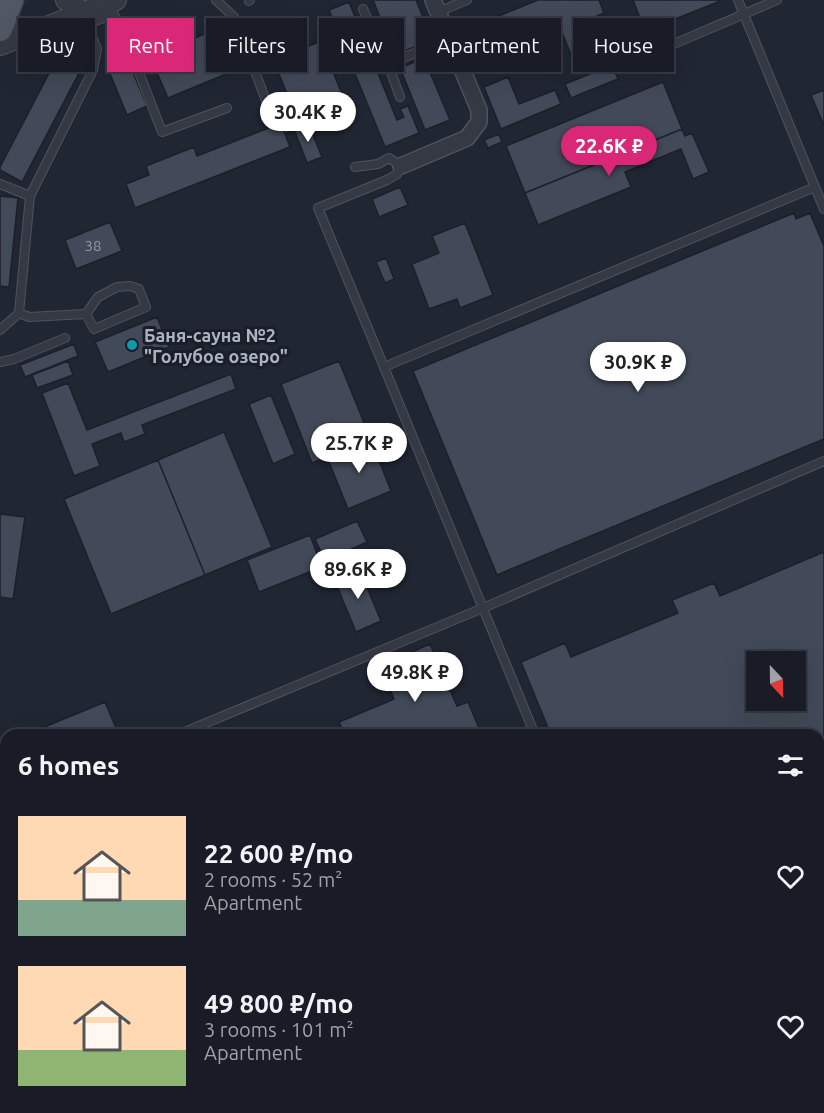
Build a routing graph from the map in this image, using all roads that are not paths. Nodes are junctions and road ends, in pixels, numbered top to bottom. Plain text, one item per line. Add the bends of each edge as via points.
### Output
1 (10, 0) edge
2 (216, 0) edge
3 (466, 0) edge
4 (738, 0) edge
5 (777, 0) edge
6 (114, 6) edge
7 (436, 6) edge
8 (78, 9) edge
9 (363, 9) dead end
10 (743, 14) junction
11 (367, 18) edge
12 (0, 29) edge
13 (674, 44) edge
14 (0, 45) edge
15 (391, 72) edge
16 (463, 72) edge
17 (400, 97) dead end
18 (267, 103) dead end
19 (226, 108) dead end
20 (401, 166) junction
21 (355, 167) dead end
22 (0, 184) edge
23 (815, 187) junction
24 (30, 196) junction
25 (824, 209) edge
26 (19, 313) junction
27 (86, 314) junction
28 (0, 330) edge
29 (65, 338) dead end
30 (0, 362) edge
31 (384, 367) junction
32 (824, 462) edge
33 (483, 608) junction
34 (198, 726) junction
35 (191, 729) edge
36 (199, 729) edge
37 (533, 729) edge

1 - 12 main road
2 - 18 lane via 234,17
3 - 7 lane
4 - 10 lane
5 - 10 lane
6 - 8 street
6 - 19 lane via 162,132
8 - 14 street
8 - 24 lane via 97,49 93,70
9 - 11 lane
10 - 13 lane
10 - 23 lane
15 - 17 lane
16 - 20 street via 479,110 479,122 467,138
20 - 21 lane via 389,158
20 - 31 lane via 387,180 318,208
22 - 24 lane
23 - 25 lane
23 - 31 lane
24 - 26 lane
26 - 27 lane via 29,317
26 - 28 lane
27 - 27 lane via 94,329 146,307 139,289 117,287 98,297
29 - 30 lane
31 - 33 lane
32 - 33 lane
33 - 34 lane
33 - 37 lane
34 - 35 lane
34 - 36 lane

